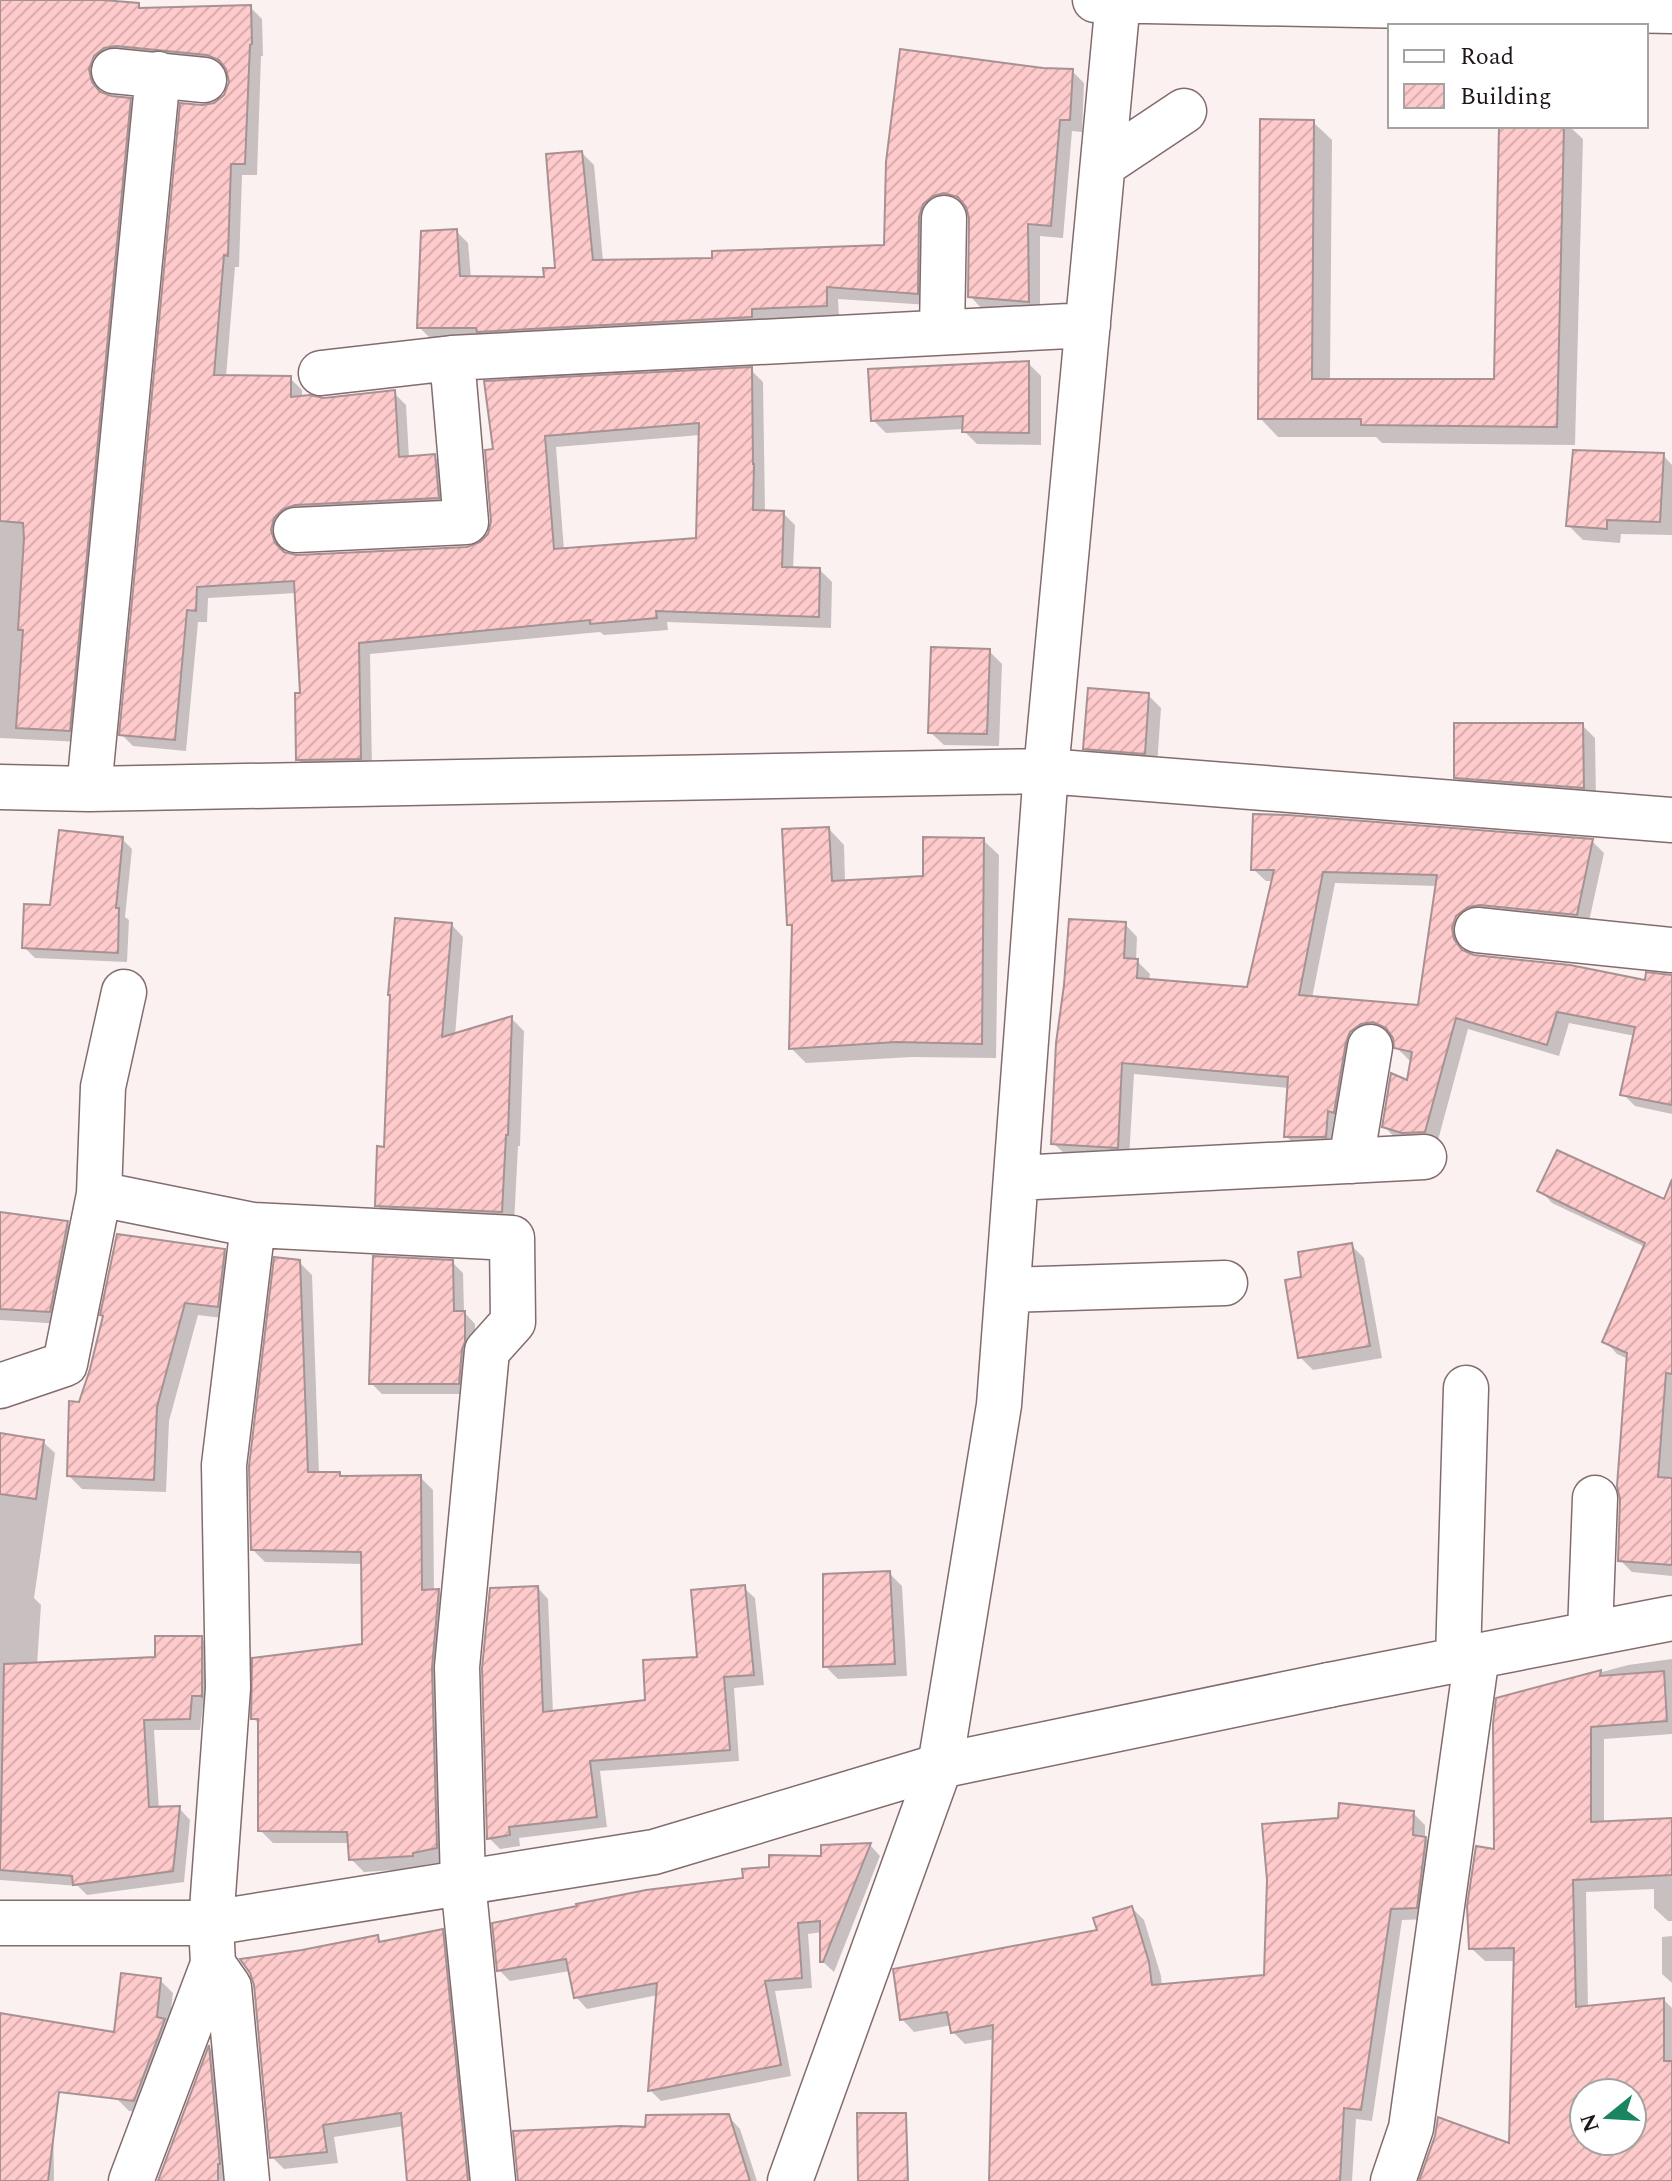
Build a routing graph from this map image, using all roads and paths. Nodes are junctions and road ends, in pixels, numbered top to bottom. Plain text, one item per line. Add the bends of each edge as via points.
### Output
1 (1111, 0) edge
2 (1672, 11) edge
3 (114, 71) dead end
4 (158, 74) junction
5 (204, 80) dead end
6 (1184, 111) dead end
7 (1103, 165) junction
8 (944, 218) dead end
9 (1088, 325) junction
10 (942, 332) junction
11 (452, 358) junction
12 (321, 373) dead end
13 (296, 530) dead end
14 (1046, 771) junction
15 (0, 787) edge
16 (89, 789) junction
17 (1672, 820) edge
18 (1477, 930) dead end
19 (1672, 950) edge
20 (124, 992) dead end
21 (1370, 1047) dead end
22 (1424, 1157) dead end
23 (1351, 1161) junction
24 (1016, 1178) junction
25 (99, 1194) junction
26 (253, 1225) junction
27 (1225, 1283) dead end
28 (1008, 1290) junction
29 (0, 1386) edge
30 (1466, 1388) dead end
31 (1595, 1498) dead end
32 (1672, 1618) edge
33 (1590, 1633) junction
34 (1468, 1657) junction
35 (940, 1766) junction
36 (463, 1882) junction
37 (0, 1923) edge
38 (212, 1944) junction
39 (131, 2181) edge
40 (247, 2181) edge
41 (493, 2181) edge
42 (790, 2181) edge
43 (1393, 2181) edge

1 - 2 street
1 - 7 street
3 - 4 street
4 - 5 street
4 - 16 street
6 - 7 street
7 - 9 street
8 - 10 street
9 - 10 street
9 - 14 street
10 - 11 street
11 - 12 street
11 - 13 street via 466,522
14 - 16 street
14 - 17 street
14 - 24 street
15 - 16 street
18 - 19 street
20 - 25 street via 103,1087
21 - 23 street
22 - 23 street
23 - 24 street
24 - 28 street
25 - 26 street
25 - 29 street via 65,1364
26 - 36 street via 512,1238 513,1322 487,1351 457,1667
26 - 38 street via 224,1465 228,1688
27 - 28 street
28 - 35 street via 999,1405
30 - 34 street
31 - 33 street
32 - 33 street
33 - 34 street
34 - 35 street
34 - 43 street via 1411,2128
35 - 36 street via 654,1852
35 - 42 street
36 - 38 street
36 - 41 street
37 - 38 street
38 - 39 street
38 - 40 street via 229,1987

